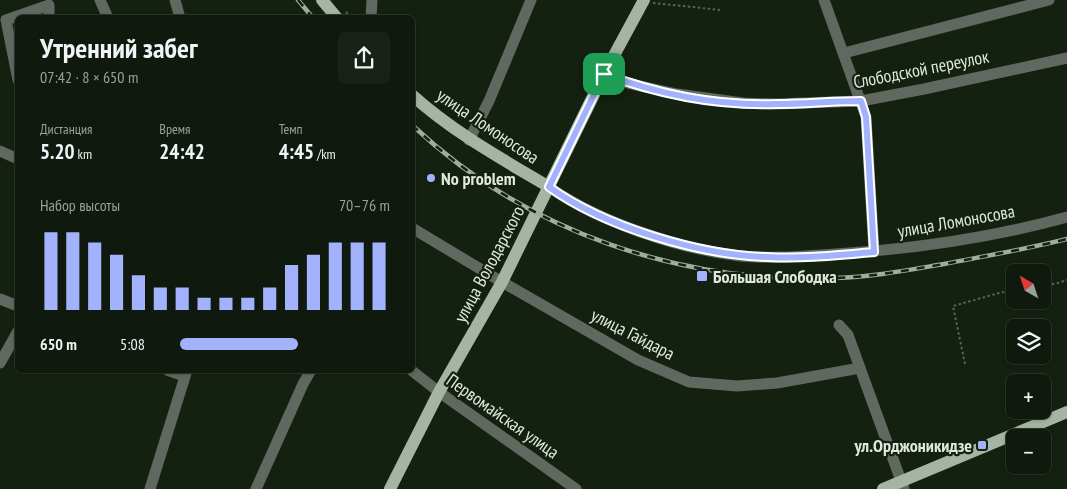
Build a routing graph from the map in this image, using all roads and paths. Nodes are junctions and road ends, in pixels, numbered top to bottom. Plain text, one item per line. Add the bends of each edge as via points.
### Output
1 (100, 0) edge
2 (175, 0) edge
3 (322, 0) edge
4 (372, 0) edge
5 (531, 0) edge
6 (824, 0) edge
7 (1049, 0) edge
8 (644, 1) edge
9 (721, 10) dead end
10 (20, 15) edge
11 (49, 15) edge
12 (107, 15) edge
13 (179, 15) edge
14 (334, 15) edge
15 (371, 15) edge
16 (15, 17) edge
17 (844, 53) junction
18 (1067, 58) edge
19 (15, 65) edge
20 (604, 74) junction
21 (415, 98) edge
22 (861, 101) junction
23 (469, 140) junction
24 (0, 151) edge
25 (15, 158) edge
26 (549, 187) junction
27 (1067, 217) edge
28 (415, 230) edge
29 (874, 252) junction
30 (1067, 280) edge
31 (502, 282) junction
32 (1051, 285) edge
33 (1006, 292) edge
34 (0, 299) edge
35 (15, 305) edge
36 (840, 325) dead end
37 (15, 336) edge
38 (0, 363) edge
39 (965, 364) dead end
40 (860, 368) junction
41 (415, 372) edge
42 (185, 373) edge
43 (309, 373) edge
44 (439, 392) junction
45 (1067, 412) edge
46 (902, 485) edge
47 (150, 489) edge
48 (256, 489) edge
49 (390, 489) edge
50 (576, 489) edge
51 (883, 489) edge

1 - 12 street
2 - 13 street
3 - 14 main road
4 - 15 street
5 - 23 street
6 - 17 street
7 - 17 street
8 - 9 path
8 - 20 main road, улица Володарского
10 - 11 street via 49,5
16 - 19 street via 6,20
17 - 22 street
18 - 22 street, Слободской переулок
20 - 22 street, Слободской переулок via 631,84 677,94 743,104
20 - 26 main road, улица Володарского
21 - 23 main road, улица Ломоносова
22 - 29 street via 866,117
23 - 26 main road, улица Ломоносова
24 - 25 street
26 - 29 street, улица Ломоносова via 570,201 617,223 665,240 713,251 767,258
26 - 31 main road, улица Володарского
27 - 29 street, улица Ломоносова via 974,238
28 - 31 street, улица Гайдара
30 - 32 path
31 - 40 street, улица Гайдара via 638,360 689,382 737,386
31 - 44 main road, улица Володарского
33 - 39 path via 953,306
34 - 35 street
36 - 40 street via 848,336
37 - 38 street
40 - 46 street
41 - 44 street, Первомайская улица
42 - 47 street
43 - 48 street
44 - 49 main road, улица Володарского
44 - 50 street, Первомайская улица
45 - 46 main road
46 - 51 main road

